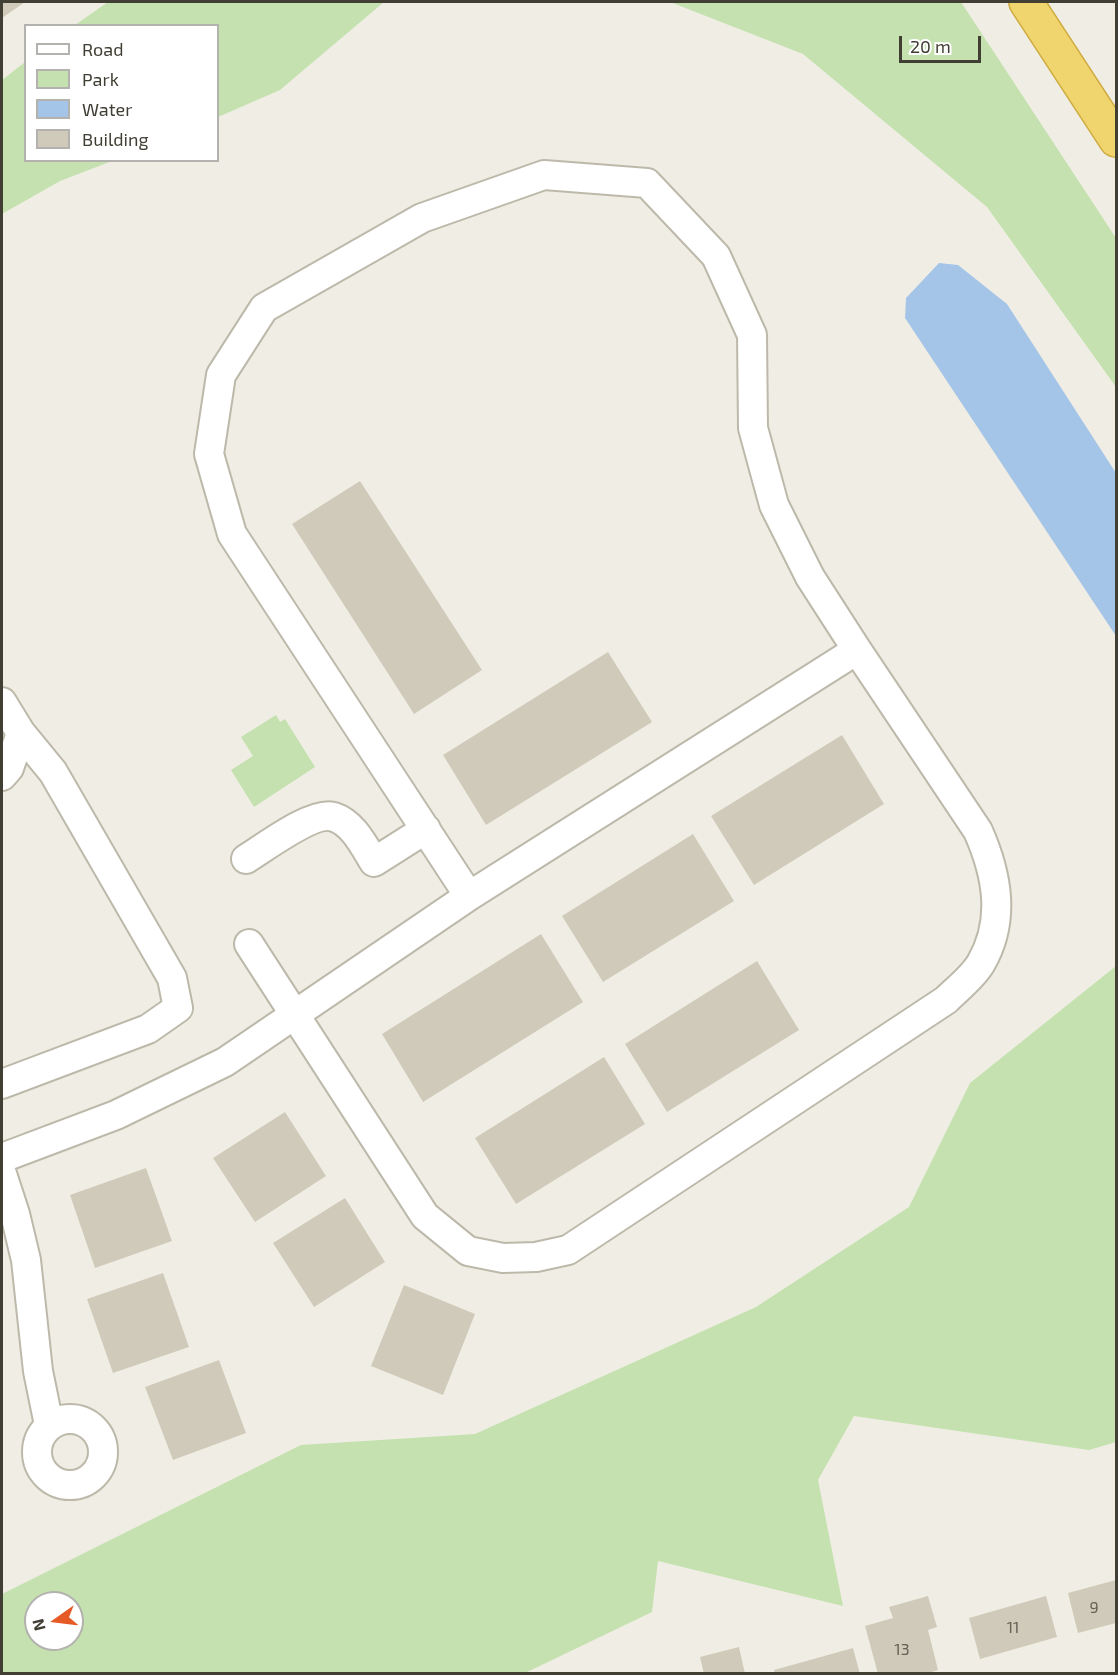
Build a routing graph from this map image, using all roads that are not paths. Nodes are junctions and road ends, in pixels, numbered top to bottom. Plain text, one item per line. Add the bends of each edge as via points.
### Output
1 (1026, 2) edge
2 (1116, 140) edge
3 (857, 650) junction
4 (2, 702) edge
5 (21, 733) junction
6 (2, 776) edge
7 (426, 829) junction
8 (246, 859) dead end
9 (469, 896) junction
10 (249, 944) dead end
11 (294, 1014) junction
12 (2, 1084) edge
13 (2, 1158) edge
14 (2, 1174) edge
15 (49, 1425) dead end

1 - 2 highway
3 - 7 street via 810,577 774,505 753,428 752,335 716,256 647,183 544,175 422,218 264,308 221,375 209,454 232,534
3 - 9 street
3 - 11 street via 978,831 992,864 997,893 996,924 981,964 946,1000 568,1250 536,1257 503,1258 468,1251 425,1216
4 - 5 street
5 - 6 street via 9,768
5 - 12 street via 53,772 172,978 178,1008 148,1029
7 - 8 street via 374,862 352,829 333,816 316,817
7 - 9 street
9 - 11 street
10 - 11 street
11 - 13 street via 225,1062 116,1115
14 - 15 street via 26,1260 38,1371

